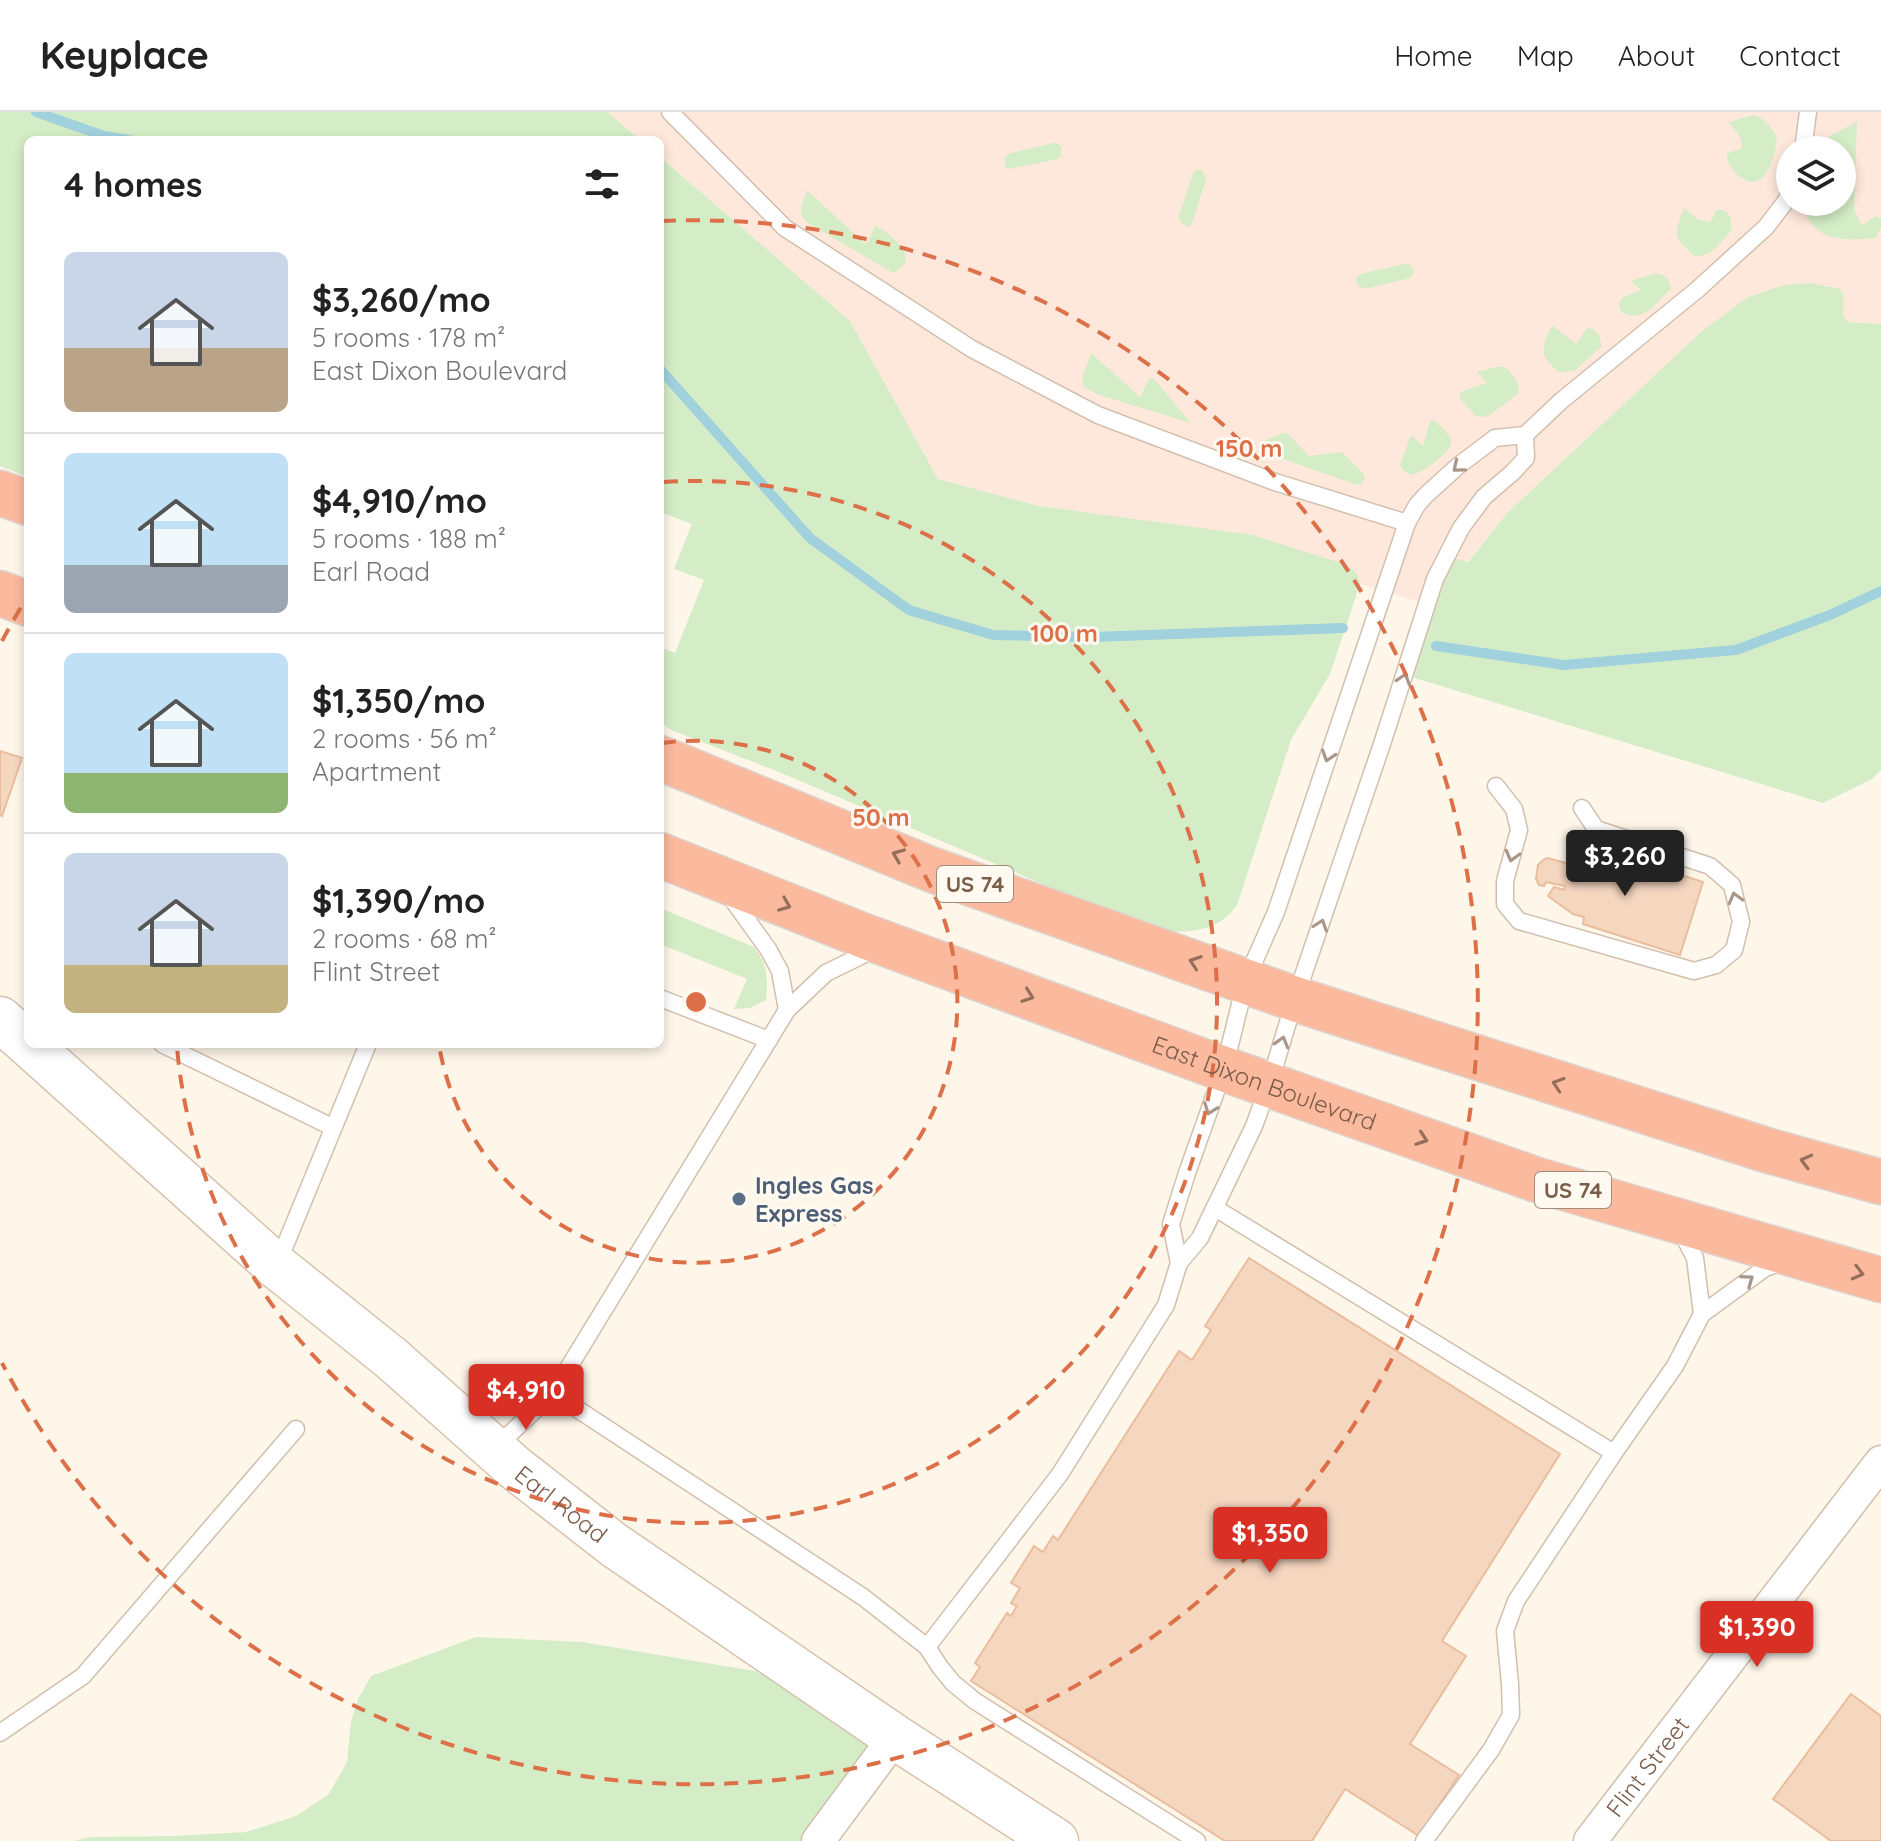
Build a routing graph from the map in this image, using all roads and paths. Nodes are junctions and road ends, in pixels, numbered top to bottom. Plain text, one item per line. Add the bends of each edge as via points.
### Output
1 (670, 112) edge
2 (1808, 112) edge
3 (1805, 136) edge
4 (1776, 214) edge
5 (1525, 435) junction
6 (0, 493) edge
7 (24, 502) edge
8 (1407, 523) junction
9 (0, 593) edge
10 (24, 602) edge
11 (664, 760) edge
12 (1496, 786) dead end
13 (1582, 808) dead end
14 (664, 857) edge
15 (715, 876) junction
16 (885, 943) junction
17 (1246, 980) junction
18 (1295, 999) junction
19 (664, 1000) edge
20 (787, 1010) junction
21 (0, 1019) edge
22 (24, 1040) edge
23 (769, 1040) junction
24 (32, 1048) edge
25 (170, 1048) edge
26 (366, 1048) edge
27 (1224, 1069) junction
28 (1269, 1085) junction
29 (332, 1127) junction
30 (1881, 1182) edge
31 (1215, 1208) junction
32 (1673, 1219) junction
33 (1800, 1257) junction
34 (1179, 1263) junction
35 (276, 1266) junction
36 (1881, 1280) edge
37 (1702, 1314) junction
38 (553, 1393) junction
39 (296, 1429) dead end
40 (494, 1449) junction
41 (1614, 1453) junction
42 (1881, 1462) edge
43 (927, 1647) junction
44 (0, 1733) edge
45 (895, 1737) junction
46 (818, 1841) edge
47 (1056, 1841) edge
48 (1197, 1841) edge
49 (1424, 1841) edge
50 (1590, 1841) edge

1 - 8 lane via 785,228 972,349 1098,415 1275,482
2 - 3 lane
4 - 5 lane via 1698,289
5 -> 8 lane via 1495,438 1426,495
18 -> 5 lane via 1435,579 1476,507 1526,458
6 - 7 highway
8 -> 17 lane via 1276,912
9 - 10 highway
17 -> 11 highway, US 74 via 930,869
12 -> 13 lane via 1514,809 1519,830 1505,881 1505,904 1519,921 1694,971 1716,965 1734,950 1741,922 1732,885 1710,866 1596,829
14 - 15 highway, East Dixon Boulevard / US 74
15 -> 16 highway, East Dixon Boulevard / US 74
15 - 20 lane via 780,971
16 - 20 lane via 826,973
16 -> 27 highway, East Dixon Boulevard / US 74
17 - 18 highway, US 74
17 - 27 lane
28 -> 18 lane
30 -> 18 highway, US 74
19 - 23 lane
20 - 23 lane
21 - 22 main road, Earl Road
23 - 38 lane
24 - 35 main road, Earl Road
25 - 29 lane
26 - 29 lane
27 - 28 highway, East Dixon Boulevard / US 74
27 -> 34 lane via 1171,1224
28 - 31 lane
28 -> 32 highway, East Dixon Boulevard / US 74 via 1537,1180
29 - 35 lane
31 - 34 lane
31 - 41 lane
32 - 33 highway, East Dixon Boulevard / US 74
32 - 37 lane via 1695,1258
33 -> 36 highway, East Dixon Boulevard / US 74
37 -> 33 lane via 1765,1268
34 - 43 lane via 1166,1305 1060,1474
35 - 40 main road, Earl Road
37 - 41 lane via 1675,1366
38 - 40 lane
38 - 43 lane via 863,1597
39 - 44 lane via 83,1676
40 - 45 main road, Earl Road via 614,1545
41 - 49 lane via 1516,1601 1505,1631 1511,1715
42 - 50 street, Flint Street
43 - 48 lane via 953,1683 975,1701
45 - 46 street
45 - 47 main road, Earl Road

